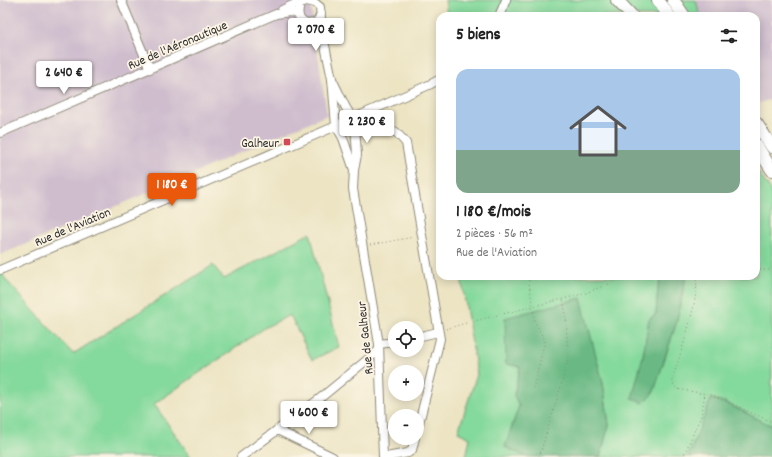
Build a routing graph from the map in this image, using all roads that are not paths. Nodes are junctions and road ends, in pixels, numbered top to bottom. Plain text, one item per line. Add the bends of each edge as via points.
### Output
1 (121, 0) edge
2 (506, 0) edge
3 (617, 0) edge
4 (658, 0) edge
5 (673, 0) edge
6 (684, 0) edge
7 (308, 1) edge
8 (318, 2) edge
9 (501, 12) edge
10 (628, 12) edge
11 (666, 12) edge
12 (681, 12) edge
13 (690, 12) edge
14 (276, 14) junction
15 (298, 14) junction
16 (321, 14) junction
17 (150, 68) junction
18 (332, 79) junction
19 (436, 81) edge
20 (353, 118) junction
21 (336, 126) junction
22 (760, 129) edge
23 (396, 132) road end
24 (0, 133) edge
25 (772, 148) edge
26 (760, 156) edge
27 (354, 170) junction
28 (772, 170) edge
29 (0, 270) edge
30 (438, 332) junction
31 (424, 335) edge
32 (388, 344) edge
33 (379, 347) junction
34 (423, 409) edge
35 (277, 430) junction
36 (413, 445) edge
37 (407, 455) edge
38 (241, 457) edge
39 (334, 457) edge
40 (383, 457) edge
41 (386, 457) edge

1 - 17 street
2 - 9 street
3 - 10 highway
4 - 11 highway
5 - 12 highway
6 - 13 highway
7 - 8 street
7 - 14 street, Rue de l'Aéronautique via 295,4
7 - 15 street via 299,8
8 - 16 street
14 - 15 street, Rue de l'Aéronautique
14 - 17 street, Rue de l'Aéronautique
15 - 16 street via 302,22 308,24 317,22
16 - 18 street
17 - 24 street, Rue de l'Aéronautique
18 - 20 street, Rue de Galheur
18 - 21 street
19 - 20 street, Rue de l'Aviation
20 - 21 street, Rue de l'Aviation
20 - 27 street, Rue de Galheur via 357,136
21 - 27 street, Rue de Galheur
21 - 29 street, Rue de l'Aviation
22 - 25 highway
23 - 30 street via 406,143
26 - 28 highway
27 - 33 street, Rue de Galheur via 353,189
30 - 31 street
30 - 34 street via 440,340
32 - 33 street
33 - 35 street via 318,400
33 - 40 street, Rue de Galheur
35 - 38 street
35 - 39 street
36 - 37 street
37 - 41 street

